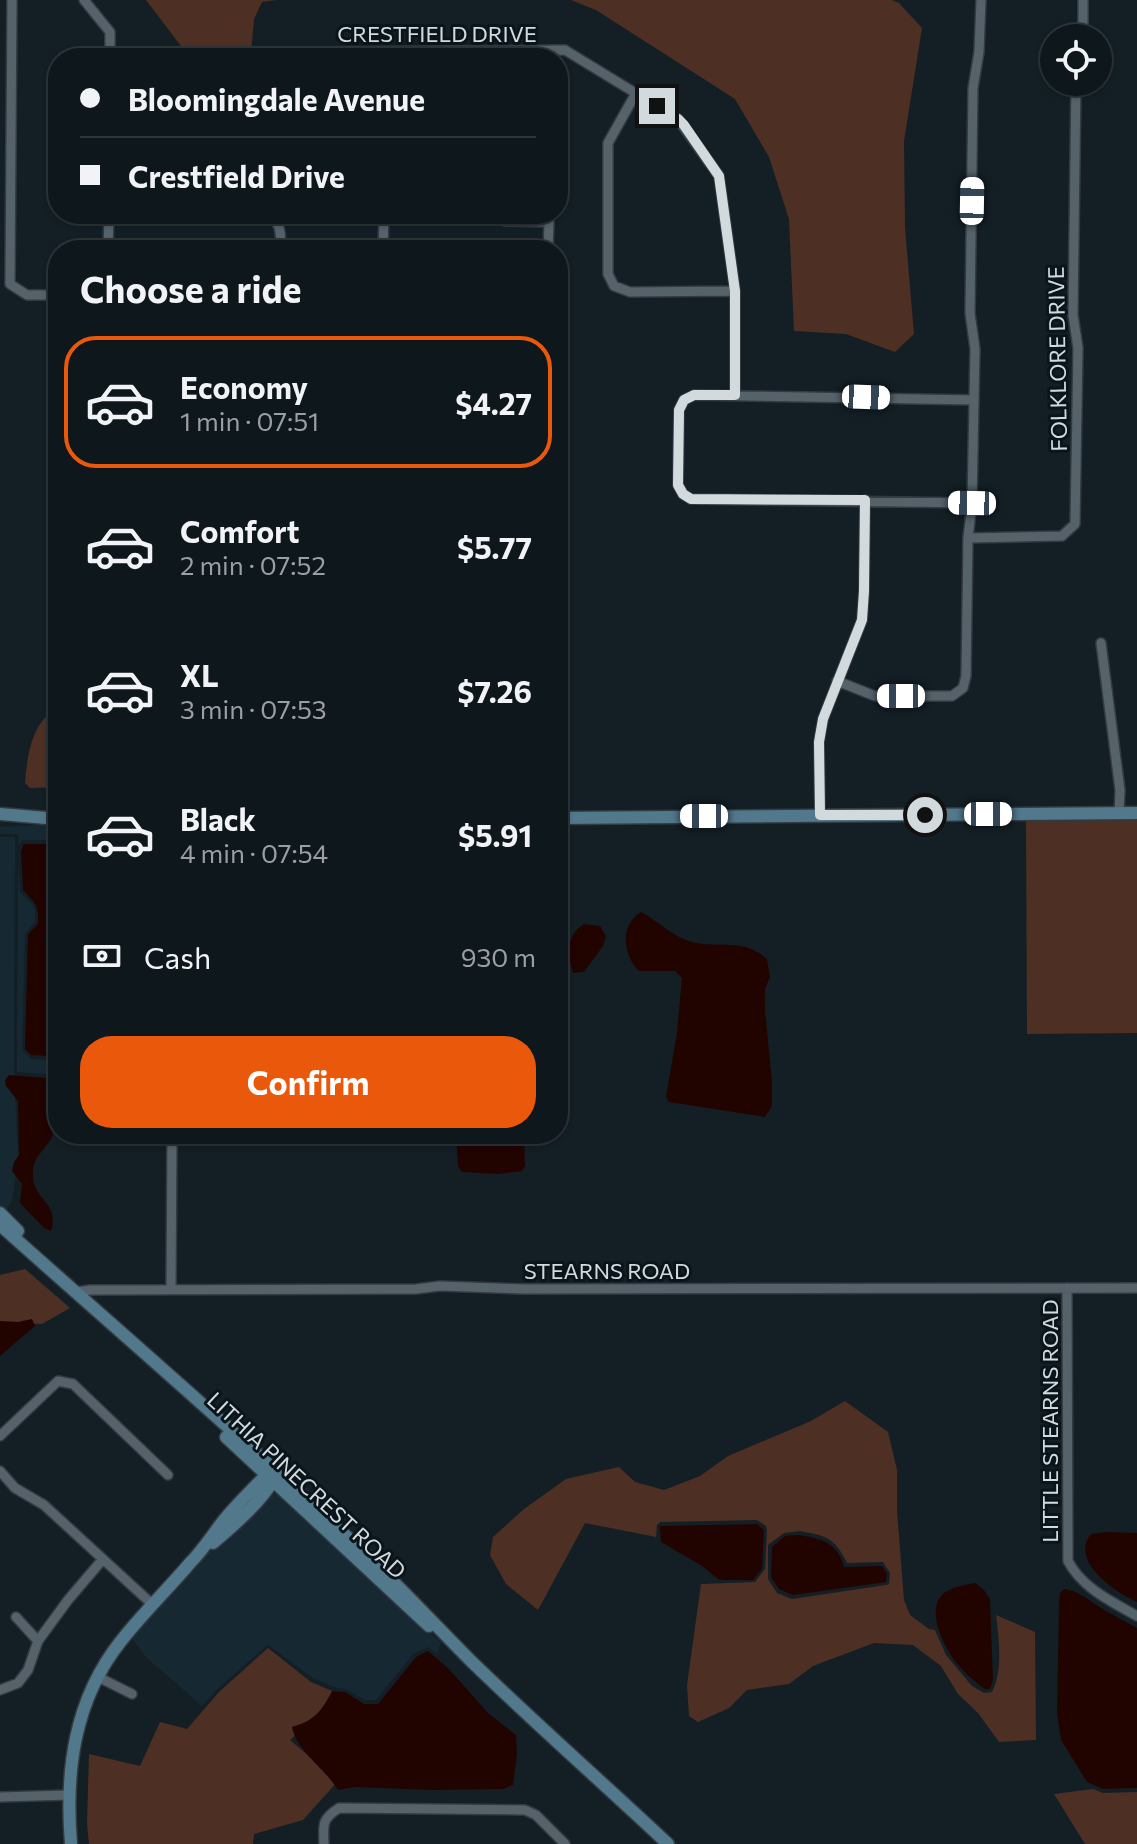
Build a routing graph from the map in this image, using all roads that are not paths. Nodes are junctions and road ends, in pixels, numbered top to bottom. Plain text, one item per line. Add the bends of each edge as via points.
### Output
1 (12, 0) edge
2 (84, 0) edge
3 (981, 0) edge
4 (1083, 0) edge
5 (1083, 24) edge
6 (110, 48) edge
7 (568, 52) edge
8 (636, 93) junction
9 (1076, 96) edge
10 (735, 291) junction
11 (48, 295) edge
12 (735, 395) junction
13 (974, 400) junction
14 (865, 500) junction
15 (972, 503) junction
16 (968, 538) junction
17 (1101, 643) dead end
18 (837, 681) junction
19 (1119, 813) junction
20 (1137, 813) edge
21 (0, 814) edge
22 (820, 815) junction
23 (568, 818) edge
24 (48, 819) edge
25 (48, 821) edge
26 (0, 823) edge
27 (172, 1144) edge
28 (0, 1213) edge
29 (0, 1225) edge
30 (52, 1269) junction
31 (1067, 1288) junction
32 (1137, 1288) edge
33 (171, 1290) junction
34 (77, 1292) junction
35 (0, 1436) edge
36 (0, 1471) edge
37 (168, 1475) dead end
38 (273, 1482) junction
39 (103, 1559) junction
40 (153, 1605) junction
41 (1137, 1616) edge
42 (16, 1617) dead end
43 (38, 1641) junction
44 (471, 1661) junction
45 (98, 1677) junction
46 (0, 1690) edge
47 (132, 1694) dead end
48 (69, 1795) junction
49 (0, 1797) edge
50 (71, 1844) edge
51 (324, 1844) edge
52 (565, 1844) edge
53 (668, 1844) edge

1 - 11 street via 10,284 27,295
2 - 6 street via 110,32
3 - 13 street via 973,88
4 - 5 street
7 - 8 street, CRESTFIELD DRIVE
8 - 10 street, CRESTFIELD DRIVE via 678,119 719,176
8 - 10 street via 608,143 608,274 614,286 630,292
9 - 16 street, FOLKLORE DRIVE via 1075,524 1062,536
10 - 12 street, CRESTFIELD DRIVE
12 - 13 street
12 - 14 street via 694,395 684,400 679,410 678,485 683,494 691,499
13 - 15 street
14 - 15 street
14 - 18 street via 862,620
15 - 16 street
16 - 18 street via 963,688 952,696 875,696
17 - 19 street
18 - 22 street via 819,742
19 - 20 main road
19 - 22 main road
21 - 24 main road
22 - 23 main road
25 - 26 main road
27 - 33 street
28 - 30 main road, LITHIA PINECREST ROAD
29 - 30 main road, LITHIA PINECREST ROAD
30 - 34 main road, LITHIA PINECREST ROAD
31 - 32 street, STEARNS ROAD
31 - 33 street, STEARNS ROAD
31 - 41 street, LITTLE STEARNS ROAD via 1068,1561 1090,1587
33 - 34 street, STEARNS ROAD
34 - 38 main road, LITHIA PINECREST ROAD
35 - 37 street via 58,1381 73,1384
36 - 39 street
38 - 40 main road via 227,1517
38 - 44 main road, LITHIA PINECREST ROAD
38 - 44 main road, LITHIA PINECREST ROAD via 365,1554
39 - 40 street
39 - 43 street
40 - 45 main road
42 - 43 street
43 - 46 street via 18,1683
44 - 53 main road, LITHIA PINECREST ROAD
45 - 47 street
45 - 48 main road via 79,1724
48 - 49 street
48 - 50 main road
51 - 52 street via 323,1824 339,1808 525,1810

